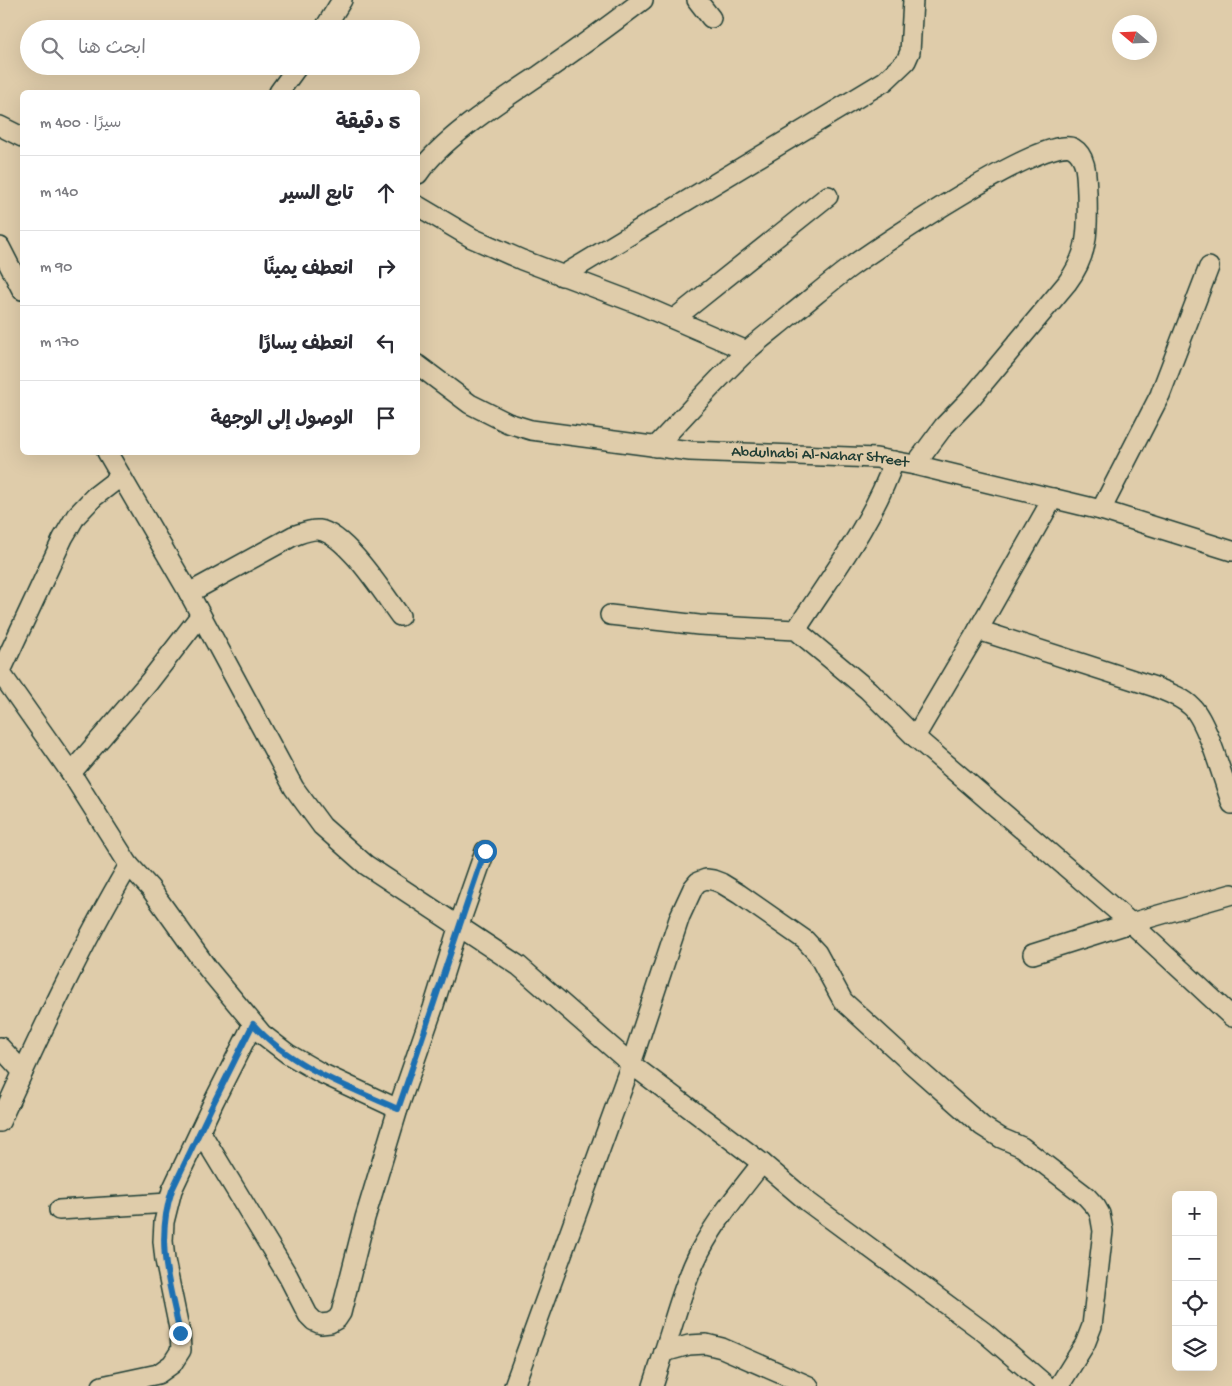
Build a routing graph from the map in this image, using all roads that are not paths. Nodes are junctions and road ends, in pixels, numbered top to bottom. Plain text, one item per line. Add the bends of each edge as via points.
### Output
1 (342, 0) edge
2 (643, 0) edge
3 (697, 0) edge
4 (913, 0) edge
5 (711, 18) dead end
6 (330, 20) edge
7 (291, 75) edge
8 (280, 90) edge
9 (0, 126) edge
10 (20, 136) edge
11 (420, 171) edge
12 (828, 196) dead end
13 (420, 207) edge
14 (1, 248) edge
15 (1209, 267) dead end
16 (562, 276) junction
17 (20, 286) edge
18 (674, 319) junction
19 (747, 351) junction
20 (420, 366) edge
21 (655, 447) junction
22 (109, 455) edge
23 (894, 461) junction
24 (915, 465) junction
25 (120, 477) junction
26 (1053, 498) junction
27 (1101, 510) junction
28 (1232, 551) edge
29 (189, 593) junction
30 (610, 615) dead end
31 (200, 616) junction
32 (400, 616) dead end
33 (796, 630) junction
34 (978, 630) junction
35 (0, 672) edge
36 (915, 737) junction
37 (71, 773) junction
38 (1232, 804) edge
39 (485, 851) dead end
40 (129, 864) junction
41 (1232, 894) edge
42 (1131, 922) junction
43 (459, 925) junction
44 (1033, 954) dead end
45 (1232, 1016) edge
46 (253, 1024) junction
47 (0, 1048) edge
48 (631, 1064) junction
49 (23, 1072) junction
50 (398, 1109) junction
51 (0, 1122) edge
52 (200, 1132) junction
53 (762, 1163) junction
54 (168, 1203) junction
55 (58, 1210) dead end
56 (664, 1352) junction
57 (102, 1386) edge
58 (514, 1386) edge
59 (653, 1386) edge
60 (809, 1386) edge
61 (1047, 1386) edge
62 (1059, 1386) edge

1 - 6 street
2 - 11 street via 491,108 452,139
3 - 5 street
4 - 16 street via 910,52 906,61 885,80
7 - 8 street
9 - 10 street
12 - 18 street
13 - 16 street via 472,238
14 - 17 street
15 - 27 street via 1160,395
16 - 18 street
18 - 19 street
19 - 21 street
19 - 24 street via 848,269 961,194 1051,149 1074,148 1086,168 1087,236 1079,266
20 - 21 street, Abdulnabi Al-Nahar Street via 470,404 508,423 555,434
21 - 23 street, Abdulnabi Al-Nahar Street
22 - 25 street
23 - 24 street, Abdulnabi Al-Nahar Street
23 - 33 street via 887,482 864,522
24 - 26 street, Abdulnabi Al-Nahar Street
25 - 29 street
25 - 35 street via 76,516
26 - 27 street, Abdulnabi Al-Nahar Street
26 - 34 street
27 - 28 street, Abdulnabi Al-Nahar Street
29 - 31 street
29 - 32 street via 293,536 318,530 339,539 350,550
30 - 33 street via 699,625
31 - 37 street
31 - 43 street via 294,788 322,826 366,865
33 - 36 street via 868,690
34 - 36 street
34 - 38 street via 1154,687 1181,699 1192,707 1204,727
35 - 37 street
36 - 42 street
37 - 40 street
39 - 43 street
40 - 46 street
40 - 49 street
41 - 42 street
42 - 44 street
42 - 45 street
43 - 48 street via 519,966
43 - 50 street
46 - 50 street via 272,1043 304,1064
46 - 52 street
47 - 49 street
48 - 53 street
48 - 58 street
48 - 62 street via 680,916 698,882 706,879 721,883 804,940 817,953 843,1001 906,1059 982,1126 1022,1147 1096,1207 1103,1232 1092,1326 1086,1344
49 - 51 street
50 - 52 street via 341,1313 337,1319 322,1324 308,1315 288,1276
52 - 54 street
53 - 56 street via 726,1210 700,1252
53 - 61 street via 808,1202 984,1332
54 - 55 street
54 - 57 street via 163,1240 181,1350 172,1364 158,1374
56 - 59 street
56 - 60 street via 706,1344

